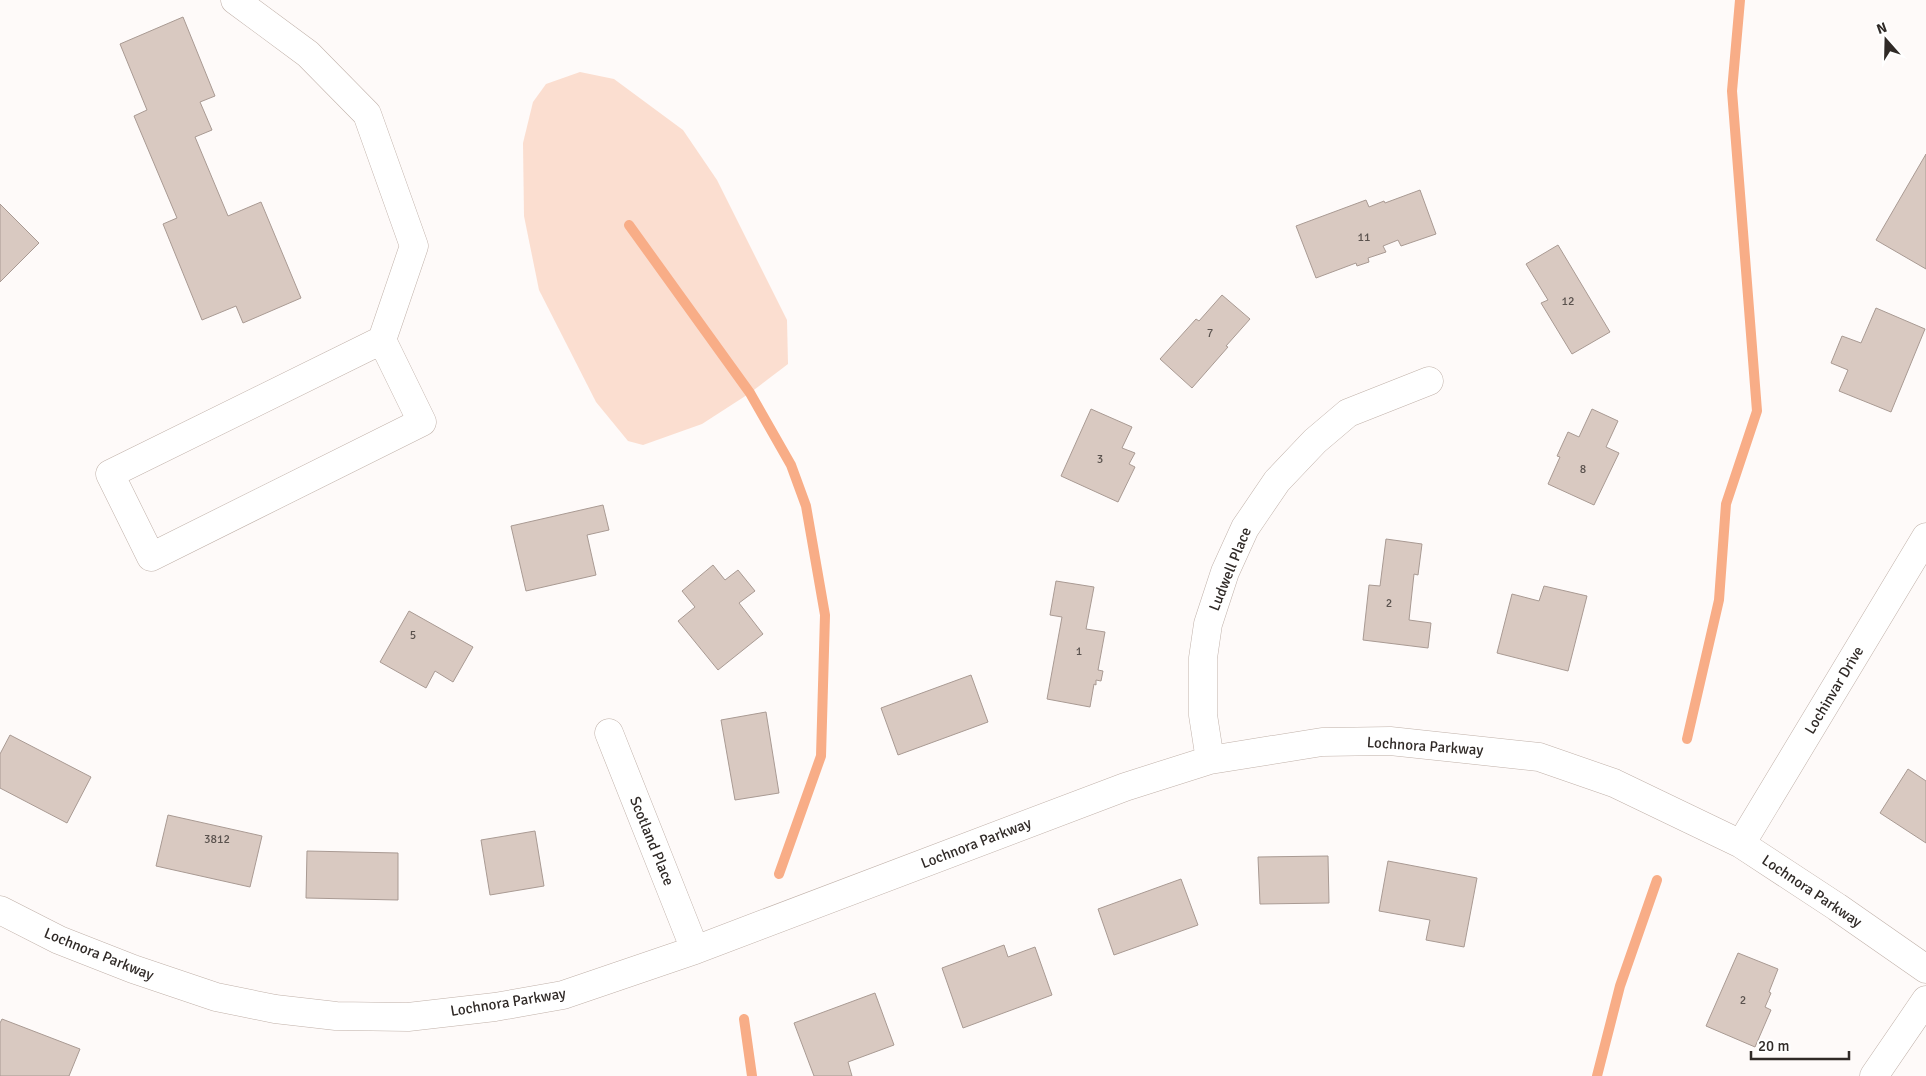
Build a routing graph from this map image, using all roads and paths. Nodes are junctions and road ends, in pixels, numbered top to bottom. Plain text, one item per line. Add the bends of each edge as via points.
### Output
1 (235, 0) edge
2 (382, 340) junction
3 (1429, 381) dead end
4 (1926, 537) edge
5 (609, 733) dead end
6 (1210, 760) junction
7 (1741, 844) junction
8 (0, 910) edge
9 (695, 950) junction
10 (1926, 969) edge
11 (1926, 1000) edge
12 (1874, 1076) edge

1 - 2 street via 308,54 367,114 414,246
2 - 2 street via 110,474 151,557 422,422
3 - 6 street, Ludwell Place via 1348,413 1277,481 1245,528 1225,572 1208,624 1203,658 1203,716
4 - 7 street, Lochinvar Drive
5 - 9 street, Scotland Place
6 - 7 street, Lochnora Parkway via 1322,742 1390,741 1539,757 1614,783
6 - 9 street, Lochnora Parkway via 1125,787
7 - 10 street, Lochnora Parkway
8 - 9 street, Lochnora Parkway via 59,940 216,997 275,1009 336,1016 408,1017 563,995
11 - 12 street

